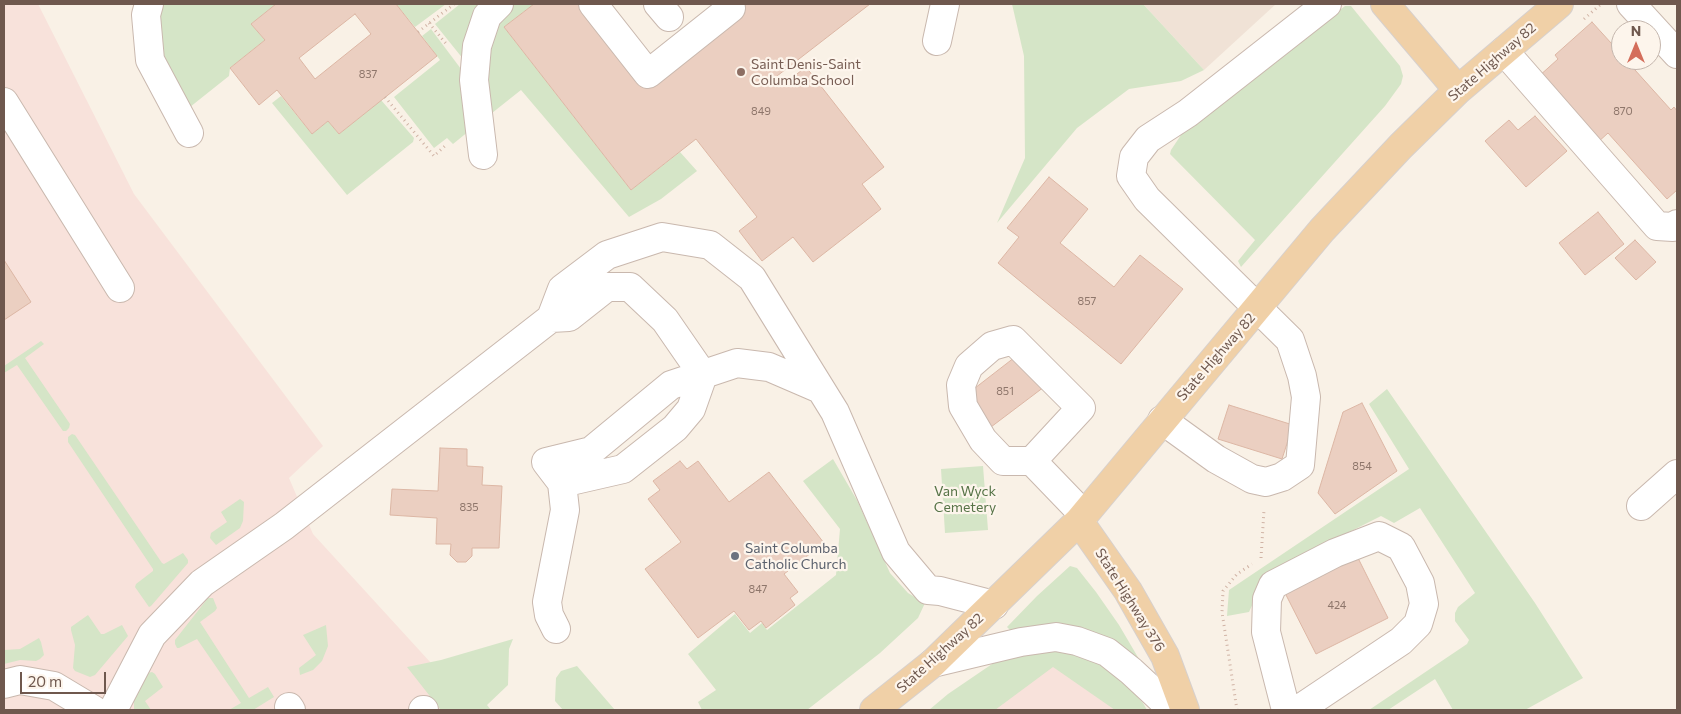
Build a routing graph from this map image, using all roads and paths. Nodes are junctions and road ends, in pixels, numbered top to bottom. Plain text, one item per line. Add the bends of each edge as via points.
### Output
1 (149, 4) edge
2 (454, 4) edge
3 (500, 4) edge
4 (593, 4) edge
5 (727, 4) edge
6 (945, 4) edge
7 (1328, 4) edge
8 (1385, 4) edge
9 (1559, 4) edge
10 (1631, 4) edge
11 (418, 32) dead end
12 (936, 41) dead end
13 (1504, 51) junction
14 (1677, 54) edge
15 (1458, 90) junction
16 (386, 97) dead end
17 (4, 102) edge
18 (189, 133) dead end
19 (446, 145) dead end
20 (483, 155) dead end
21 (1677, 224) edge
22 (120, 288) dead end
23 (1258, 308) junction
24 (551, 318) junction
25 (703, 375) junction
26 (820, 389) junction
27 (1162, 420) junction
28 (1032, 461) junction
29 (554, 472) junction
30 (1677, 474) edge
31 (1266, 482) junction
32 (1641, 506) dead end
33 (1081, 518) junction
34 (994, 605) junction
35 (556, 630) dead end
36 (933, 663) junction
37 (4, 684) edge
38 (94, 710) edge
39 (113, 710) edge
40 (874, 710) edge
41 (1173, 710) edge
42 (1185, 710) edge
43 (1237, 710) edge
44 (1286, 710) edge
45 (1298, 710) edge

1 - 18 street via 146,15 150,60
2 - 11 path
3 - 20 street via 487,16 477,46 474,80
4 - 5 street via 648,74 731,8
6 - 12 street
7 - 23 street via 1188,113 1148,139 1134,157 1131,176 1147,199
8 - 15 main road
9 - 13 main road, State Highway 82
10 - 14 street
13 - 15 main road, State Highway 82
13 - 21 street via 1657,226
15 - 23 main road, State Highway 82 via 1322,230
16 - 19 path via 434,156
17 - 22 street
23 - 27 main road, State Highway 82
23 - 31 street via 1290,340 1306,397 1300,465 1282,477
24 - 25 street via 569,317 607,288 630,288 666,320
24 - 26 street via 562,289 607,255 662,237 710,245 752,278
24 - 39 street via 284,526 202,583 152,635
25 - 26 street via 737,363 769,366
25 - 29 street via 671,385 591,451
25 - 29 street via 691,409 675,428 630,464 622,469
26 - 34 street via 835,412 896,552 928,590
27 - 31 street via 1216,459 1252,479
27 - 33 main road, State Highway 82
28 - 28 street via 1081,408 1013,340 992,346 969,366 961,385 963,406 983,440 1003,461
28 - 33 street
29 - 35 street via 565,510 547,602
30 - 32 street
31 - 43 path via 1262,558 1237,574 1223,591 1222,612
33 - 34 main road, State Highway 82
33 - 42 main road, State Highway 376 via 1165,656
34 - 36 main road, State Highway 82
36 - 40 main road, State Highway 82
36 - 41 street via 1021,642 1056,637 1077,641 1108,652
37 - 38 street via 20,680 54,686
44 - 45 street via 1266,632 1267,599 1273,585 1334,553 1379,536 1401,547 1420,583 1424,604 1418,624 1401,641

